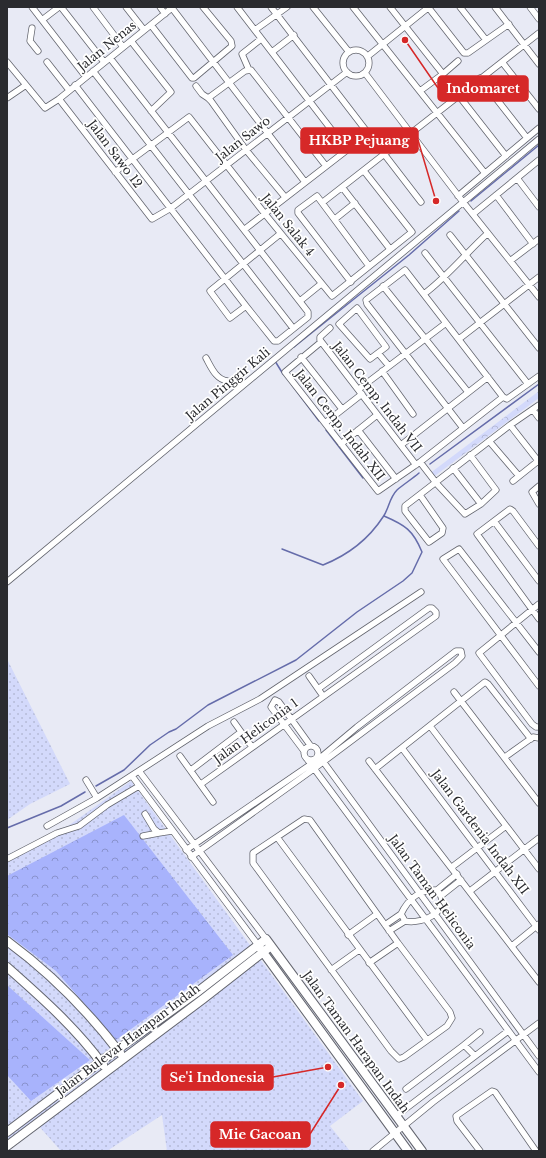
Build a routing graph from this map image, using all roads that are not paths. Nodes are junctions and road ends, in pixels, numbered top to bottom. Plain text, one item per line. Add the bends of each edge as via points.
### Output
1 (32, 7) edge
2 (60, 7) edge
3 (93, 7) edge
4 (126, 7) edge
5 (160, 7) edge
6 (173, 7) edge
7 (203, 7) edge
8 (236, 7) edge
9 (271, 7) edge
10 (287, 7) edge
11 (313, 7) edge
12 (353, 7) edge
13 (390, 7) edge
14 (428, 7) edge
15 (460, 7) edge
16 (495, 7) edge
17 (530, 7) edge
18 (165, 14) junction
19 (277, 14) junction
20 (539, 19) edge
21 (42, 20) junction
22 (509, 24) junction
23 (151, 25) junction
24 (405, 26) junction
25 (32, 28) dead end
26 (144, 30) junction
27 (255, 30) junction
28 (539, 33) edge
29 (294, 35) junction
30 (261, 39) junction
31 (486, 40) junction
32 (131, 41) junction
33 (383, 44) junction
34 (525, 45) junction
35 (123, 47) junction
36 (38, 51) dead end
37 (272, 52) junction
38 (349, 52) junction
39 (368, 56) junction
40 (110, 58) junction
41 (458, 61) dead end
42 (47, 62) dead end
43 (104, 62) junction
44 (502, 62) junction
45 (214, 63) junction
46 (539, 64) edge
47 (8, 66) edge
48 (249, 70) junction
49 (93, 71) junction
50 (347, 72) junction
51 (365, 73) junction
52 (443, 74) junction
53 (86, 77) junction
54 (480, 78) junction
55 (228, 83) junction
56 (332, 84) junction
57 (26, 85) junction
58 (75, 85) junction
59 (196, 86) dead end
60 (69, 90) junction
61 (420, 91) junction
62 (459, 96) junction
63 (7, 98) edge
64 (208, 98) junction
65 (61, 101) junction
66 (309, 101) junction
67 (539, 109) edge
68 (152, 111) junction
69 (438, 114) junction
70 (289, 117) junction
71 (539, 128) edge
72 (168, 132) junction
73 (369, 133) junction
74 (268, 134) junction
75 (411, 134) junction
76 (527, 138) junction
77 (539, 139) edge
78 (150, 144) junction
79 (246, 150) junction
80 (346, 150) junction
81 (385, 154) junction
82 (506, 156) junction
83 (132, 158) junction
84 (539, 160) edge
85 (227, 165) junction
86 (326, 166) junction
87 (364, 171) junction
88 (115, 172) junction
89 (484, 172) junction
90 (517, 178) junction
91 (207, 181) junction
92 (305, 182) junction
93 (342, 186) junction
94 (188, 195) junction
95 (496, 195) junction
96 (458, 196) junction
97 (285, 197) junction
98 (323, 202) junction
99 (421, 202) dead end
100 (354, 203) junction
101 (464, 204) junction
102 (539, 206) edge
103 (171, 208) junction
104 (471, 212) junction
105 (264, 213) junction
106 (150, 218) joint
107 (335, 219) junction
108 (245, 229) junction
109 (488, 233) junction
110 (280, 234) junction
111 (450, 235) dead end
112 (539, 239) edge
113 (533, 244) junction
114 (390, 249) junction
115 (260, 250) junction
116 (425, 253) dead end
117 (466, 254) junction
118 (510, 262) junction
119 (243, 264) junction
120 (369, 266) junction
121 (446, 277) junction
122 (539, 277) edge
123 (225, 278) junction
124 (351, 282) junction
125 (321, 284) junction
126 (529, 285) junction
127 (383, 286) junction
128 (424, 294) junction
129 (539, 297) edge
130 (300, 301) junction
131 (505, 304) junction
132 (246, 306) junction
133 (446, 323) junction
134 (481, 323) junction
135 (293, 328) junction
136 (330, 328) dead end
137 (425, 338) junction
138 (459, 339) junction
139 (321, 342) junction
140 (539, 348) edge
141 (378, 354) junction
142 (405, 354) junction
143 (301, 357) junction
144 (206, 358) dead end
145 (389, 366) junction
146 (382, 372) junction
147 (539, 376) edge
148 (488, 377) junction
149 (528, 384) junction
150 (243, 385) junction
151 (361, 391) junction
152 (468, 392) junction
153 (502, 397) junction
154 (539, 405) edge
155 (342, 409) junction
156 (447, 409) junction
157 (533, 410) junction
158 (413, 414) dead end
159 (377, 415) junction
160 (539, 418) edge
161 (325, 423) junction
162 (510, 425) junction
163 (463, 428) junction
164 (358, 430) junction
165 (489, 442) junction
166 (341, 444) junction
167 (401, 445) junction
168 (470, 455) junction
169 (538, 462) edge
170 (420, 465) junction
171 (453, 468) junction
172 (519, 476) junction
173 (396, 479) junction
174 (513, 481) dead end
175 (435, 482) junction
176 (539, 486) edge
177 (420, 495) junction
178 (481, 504) junction
179 (539, 504) edge
180 (494, 520) junction
181 (539, 546) edge
182 (539, 581) edge
183 (7, 582) edge
184 (421, 592) dead end
185 (539, 604) edge
186 (532, 610) junction
187 (539, 619) edge
188 (516, 622) junction
189 (499, 635) junction
190 (539, 652) edge
191 (309, 676) dead end
192 (539, 686) edge
193 (318, 689) junction
194 (454, 692) dead end
195 (323, 696) junction
196 (462, 701) junction
197 (291, 720) junction
198 (234, 722) dead end
199 (284, 725) junction
200 (430, 726) junction
201 (539, 727) edge
202 (241, 732) junction
203 (300, 732) junction
204 (294, 737) junction
205 (539, 738) edge
206 (531, 739) junction
207 (310, 745) junction
208 (252, 747) junction
209 (402, 748) junction
210 (304, 751) junction
211 (180, 756) dead end
212 (505, 757) junction
213 (321, 758) junction
214 (307, 759) junction
215 (369, 761) dead end
216 (313, 766) junction
217 (375, 769) junction
218 (191, 770) junction
219 (139, 771) junction
220 (132, 776) junction
221 (86, 780) dead end
222 (201, 784) junction
223 (139, 786) junction
224 (97, 798) junction
225 (213, 802) dead end
226 (539, 803) edge
227 (145, 814) dead end
228 (47, 826) dead end
229 (506, 826) junction
230 (172, 831) junction
231 (159, 833) junction
232 (143, 836) dead end
233 (277, 837) junction
234 (539, 838) edge
235 (194, 844) junction
236 (477, 847) junction
237 (186, 850) junction
238 (524, 850) junction
239 (199, 851) junction
240 (191, 857) junction
241 (7, 860) edge
242 (452, 867) junction
243 (539, 869) edge
244 (496, 871) junction
245 (456, 874) junction
246 (462, 880) junction
247 (437, 890) junction
248 (470, 891) junction
249 (419, 893) junction
250 (442, 895) junction
251 (410, 899) junction
252 (377, 914) junction
253 (401, 914) junction
254 (434, 915) junction
255 (426, 920) junction
256 (405, 921) junction
257 (385, 925) junction
258 (538, 927) edge
259 (389, 931) junction
260 (348, 935) junction
261 (266, 939) junction
262 (7, 941) edge
263 (398, 943) junction
264 (258, 945) junction
265 (271, 946) junction
266 (512, 946) junction
267 (359, 950) junction
268 (263, 953) junction
269 (369, 963) junction
270 (7, 967) edge
271 (332, 970) junction
272 (539, 982) edge
273 (539, 1023) edge
274 (508, 1031) junction
275 (480, 1032) dead end
276 (524, 1035) junction
277 (427, 1040) junction
278 (516, 1041) junction
279 (464, 1044) junction
280 (117, 1050) junction
281 (475, 1056) junction
282 (539, 1056) edge
283 (124, 1058) junction
284 (100, 1062) junction
285 (107, 1071) junction
286 (539, 1072) edge
287 (406, 1089) dead end
288 (396, 1116) junction
289 (404, 1126) junction
290 (7, 1132) edge
291 (395, 1133) junction
292 (7, 1146) edge
293 (373, 1151) edge
294 (408, 1151) edge
295 (422, 1151) edge
296 (480, 1151) edge
297 (536, 1151) edge

1 - 21 street
2 - 21 street
2 - 43 street
3 - 35 street
4 - 26 street
5 - 18 street
6 - 18 street, Jalan Nenas
6 - 45 street
7 - 45 street via 232,44 230,50
8 - 27 street
9 - 19 street
10 - 19 street
11 - 38 street
12 - 33 street
13 - 24 street
14 - 24 street
14 - 31 street via 464,54
15 - 31 street
16 - 22 street
17 - 20 street
18 - 23 street, Jalan Nenas
19 - 27 street
19 - 29 street
21 - 53 street
22 - 31 street
22 - 34 street
23 - 26 street, Jalan Nenas
23 - 45 street via 192,78
24 - 33 street
24 - 52 street
25 - 36 street via 30,41
26 - 32 street, Jalan Nenas
27 - 30 street
28 - 34 street
29 - 37 street
29 - 56 street
30 - 37 street
30 - 48 street via 242,54
32 - 35 street, Jalan Nenas
32 - 68 street via 171,92
33 - 39 street
33 - 61 street
34 - 44 street
34 - 46 street
35 - 40 street, Jalan Nenas
37 - 66 street
38 - 39 street via 360,51
38 - 50 street via 344,64
39 - 51 street via 369,63
40 - 43 street, Jalan Nenas
40 - 68 street
41 - 52 street
42 - 60 street
43 - 49 street, Jalan Nenas
44 - 54 street
44 - 67 street
45 - 55 street
47 - 57 street
48 - 55 street
48 - 70 street
49 - 53 street, Jalan Nenas
49 - 78 street
50 - 51 street via 356,76
50 - 56 street, Jalan Sawo
51 - 75 street
52 - 61 street
53 - 58 street, Jalan Nenas
54 - 62 street
54 - 76 street
55 - 64 street
55 - 74 street
56 - 66 street, Jalan Sawo
56 - 73 street
57 - 63 street
57 - 65 street via 45,108
58 - 60 street, Jalan Nenas
58 - 83 street
59 - 64 street
60 - 65 street, Jalan Nenas
61 - 69 street
62 - 69 street
62 - 82 street
64 - 79 street
65 - 88 street, Jalan Sawo 12
66 - 70 street, Jalan Sawo
66 - 80 street
68 - 72 street
69 - 75 street
69 - 89 street
70 - 74 street, Jalan Sawo
70 - 86 street
71 - 76 street
72 - 78 street
72 - 85 street, Jalan Salak 4 via 189,117
72 - 91 street
73 - 80 street
73 - 81 street
74 - 79 street, Jalan Sawo
74 - 92 street
75 - 81 street
75 - 96 street
76 - 82 street
77 - 101 street, Jalan Pinggir Kali
78 - 83 street
78 - 94 street
79 - 85 street, Jalan Sawo
79 - 97 street
80 - 86 street
81 - 87 street
81 - 99 street
82 - 89 street
83 - 88 street
83 - 103 street
84 - 90 street
85 - 91 street, Jalan Sawo
85 - 105 street, Jalan Salak 4
86 - 92 street
87 - 93 street
87 - 114 street via 412,232
88 - 106 street, Jalan Sawo 12
89 - 96 street
90 - 95 street
90 - 102 street
91 - 94 street, Jalan Sawo
91 - 108 street
92 - 97 street
93 - 98 street
93 - 100 street
94 - 103 street, Jalan Sawo
94 - 119 street
95 - 104 street
95 - 113 street
96 - 101 street
97 - 105 street
98 - 107 street
98 - 124 street via 316,196 297,212
100 - 107 street
100 - 114 street
101 - 104 street
101 - 150 street, Jalan Pinggir Kali
103 - 106 street, Jalan Sawo via 155,218
103 - 123 street
104 - 109 street
105 - 108 street
105 - 110 street, Jalan Salak 4
107 - 120 street
108 - 115 street
109 - 117 street
109 - 118 street
110 - 115 street
110 - 125 street, Jalan Salak 4
111 - 117 street
112 - 113 street
113 - 118 street
114 - 120 street
115 - 119 street
115 - 130 street
116 - 121 street
117 - 121 street
117 - 131 street
118 - 126 street
119 - 123 street
119 - 135 street
120 - 124 street
121 - 128 street
121 - 134 street
122 - 126 street
123 - 132 street
123 - 132 street via 210,291 229,318
124 - 125 street, Jalan Salak 4 via 333,296
125 - 130 street
126 - 129 street
126 - 131 street
127 - 128 street via 405,270
127 - 137 street
127 - 142 street via 366,303
128 - 133 street
130 - 135 street via 308,315
131 - 134 street
131 - 140 street
132 - 135 street via 276,342
133 - 137 street
133 - 138 street
134 - 138 street
134 - 149 street
136 - 139 street via 320,337
137 - 142 street
137 - 152 street
138 - 148 street
139 - 143 street, Jalan Cemp. Indah XII
139 - 151 street, Jalan Cemp. Indah VII
141 - 141 street via 386,347 355,308 339,324 369,358
141 - 145 street
142 - 145 street
142 - 156 street
143 - 155 street
143 - 161 street, Jalan Cemp. Indah XII via 285,372
144 - 150 street via 219,378 237,381
145 - 146 street
146 - 151 street
146 - 158 street
147 - 149 street
148 - 152 street
148 - 153 street
149 - 153 street, Jalan Cemp. Indah XII via 507,399
150 - 183 street, Jalan Pinggir Kali
151 - 155 street
151 - 159 street, Jalan Cemp. Indah VII
152 - 156 street
153 - 163 street, Jalan Cemp. Indah XII
154 - 157 street
155 - 161 street
156 - 163 street
156 - 167 street
157 - 160 street
157 - 162 street
159 - 164 street
159 - 167 street, Jalan Cemp. Indah VII
161 - 166 street, Jalan Cemp. Indah XII
162 - 165 street
162 - 169 street
163 - 170 street, Jalan Cemp. Indah XII
164 - 166 street
164 - 173 street
165 - 168 street
165 - 172 street
166 - 173 street, Jalan Cemp. Indah XII via 378,491
167 - 170 street, Jalan Cemp. Indah VII
168 - 171 street
168 - 178 street via 495,488
169 - 172 street
170 - 173 street, Jalan Cemp. Indah XII
170 - 175 street, Jalan Cemp. Indah VII
171 - 175 street
171 - 178 street
172 - 174 street
175 - 177 street
175 - 178 street, Jalan Cemp. Indah VII via 461,512 467,514
176 - 179 street via 532,492
177 - 177 street via 404,509 429,542 442,533 443,528
180 - 181 street via 510,509
180 - 182 street
180 - 186 street via 478,532 478,536
184 - 219 street via 260,699 208,726
185 - 186 street
186 - 187 street
186 - 188 street
188 - 189 street
188 - 189 street via 460,550 454,550 443,559
188 - 190 street
189 - 192 street
189 - 201 street via 480,650 480,656 532,724
191 - 193 street
193 - 195 street
193 - 195 street, Jalan Heliconia 1 via 429,608 436,612 436,616
194 - 196 street
195 - 197 street, Jalan Heliconia 1
196 - 200 street
196 - 206 street via 487,683
196 - 212 street
197 - 199 street, Jalan Heliconia 1
197 - 199 street via 279,702 273,701 271,707
197 - 203 street
198 - 202 street
199 - 204 street
199 - 208 street, Jalan Heliconia 1
200 - 209 street
200 - 229 street
202 - 208 street
202 - 218 street
203 - 204 street
203 - 207 street
204 - 210 street
205 - 206 street via 535,736
206 - 212 street
207 - 210 street
207 - 213 street via 317,748
208 - 222 street, Jalan Heliconia 1
209 - 217 street
209 - 236 street, Jalan Gardenia Indah XII
210 - 214 street
211 - 218 street
212 - 226 street
213 - 213 street via 357,727 456,651 461,650 462,656 455,663
213 - 214 street
213 - 216 street
213 - 249 street, Jalan Taman Heliconia
214 - 216 street, Jalan Taman Heliconia
215 - 217 street
216 - 235 street
216 - 239 street
216 - 251 street, Jalan Taman Heliconia
217 - 242 street
218 - 222 street
219 - 220 street
219 - 235 street
220 - 223 street
220 - 224 street
221 - 224 street
222 - 225 street
223 - 230 street
223 - 241 street via 79,826 57,833
224 - 228 street
227 - 231 street
229 - 236 street
229 - 238 street
230 - 231 street
230 - 237 street
231 - 232 street
233 - 252 street via 300,821 310,820
233 - 260 street
233 - 271 street via 253,853 253,863
234 - 238 street
235 - 237 street
235 - 239 street
236 - 242 street
236 - 244 street, Jalan Gardenia Indah XII
237 - 240 street
238 - 243 street
238 - 244 street
239 - 240 street
239 - 261 street
240 - 264 street
242 - 245 street
244 - 248 street
244 - 258 street, Jalan Gardenia Indah XII
245 - 246 street
245 - 247 street
246 - 248 street
246 - 250 street
247 - 249 street
247 - 250 street
248 - 266 street
249 - 251 street
249 - 254 street, Jalan Taman Heliconia
250 - 254 street via 442,904
251 - 253 street
251 - 255 street, Jalan Taman Heliconia
252 - 257 street
252 - 260 street
253 - 256 street
253 - 257 street
254 - 255 street
254 - 276 street, Jalan Taman Heliconia
255 - 256 street
255 - 274 street, Jalan Taman Heliconia
256 - 259 street
257 - 259 street
258 - 266 street
259 - 263 street
260 - 267 street
261 - 264 street, Jalan Bulevar Harapan Indah
261 - 265 street, Jalan Taman Harapan Indah
262 - 280 street via 53,979
263 - 269 street
263 - 277 street via 452,1018 447,1026
264 - 268 street, Jalan Taman Harapan Indah
264 - 280 street, Jalan Bulevar Harapan Indah
265 - 268 street, Jalan Bulevar Harapan Indah
265 - 288 street, Jalan Taman Harapan Indah
266 - 272 street
267 - 269 street
267 - 271 street
268 - 283 street, Jalan Bulevar Harapan Indah
268 - 291 street, Jalan Taman Harapan Indah
269 - 277 street
270 - 284 street via 38,994
271 - 277 street via 397,1058
273 - 276 street
274 - 278 street, Jalan Taman Heliconia
274 - 281 street
275 - 279 street
276 - 278 street
276 - 282 street, Jalan Taman Heliconia
278 - 286 street, Jalan Taman Heliconia
278 - 289 street
279 - 281 street
279 - 287 street
280 - 283 street
280 - 284 street, Jalan Bulevar Harapan Indah
281 - 288 street
283 - 285 street, Jalan Bulevar Harapan Indah
284 - 285 street
284 - 290 street, Jalan Bulevar Harapan Indah
285 - 292 street, Jalan Bulevar Harapan Indah
288 - 289 street, Jalan Taman Harapan Indah
289 - 291 street
289 - 295 street, Jalan Taman Harapan Indah
291 - 293 street
291 - 294 street, Jalan Taman Harapan Indah
296 - 297 street via 457,1121 456,1116 492,1091

